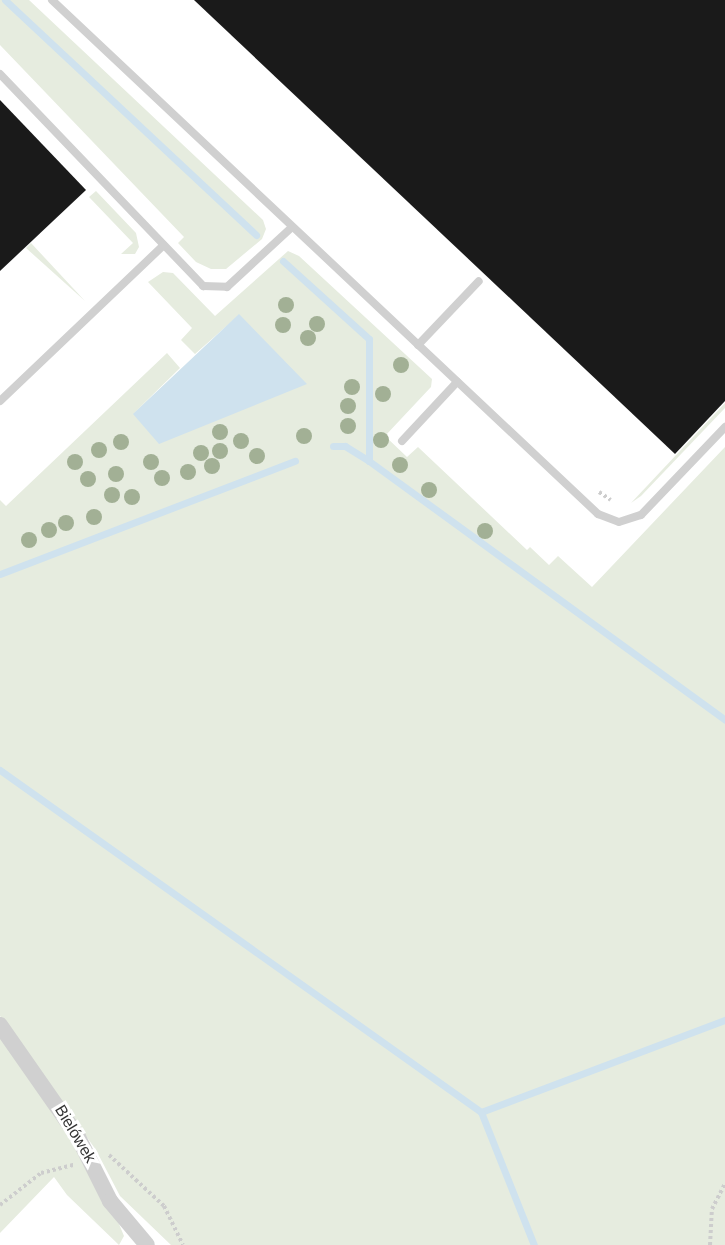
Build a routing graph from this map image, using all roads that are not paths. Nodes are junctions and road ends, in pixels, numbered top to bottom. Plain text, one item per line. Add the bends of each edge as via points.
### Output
1 (52, 0) edge
2 (0, 74) edge
3 (292, 226) junction
4 (164, 245) junction
5 (479, 281) dead end
6 (418, 345) junction
7 (458, 382) junction
8 (0, 401) edge
9 (725, 427) edge
10 (402, 441) dead end
11 (0, 1025) edge
12 (147, 1245) edge

1 - 3 lane
2 - 4 lane
3 - 4 lane via 227,287 218,290 203,286
3 - 6 lane
4 - 8 lane
5 - 6 lane
6 - 7 lane
7 - 9 lane via 590,507 618,522 645,512
7 - 10 lane
11 - 12 street, Bielówek via 78,1137 110,1201

